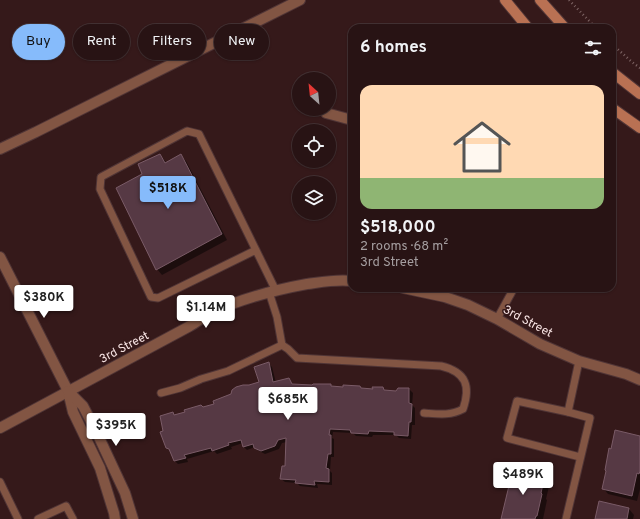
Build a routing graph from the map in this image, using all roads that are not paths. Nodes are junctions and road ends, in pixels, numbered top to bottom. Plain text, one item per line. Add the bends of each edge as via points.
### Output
1 (300, 0) edge
2 (504, 0) edge
3 (540, 0) edge
4 (525, 24) edge
5 (561, 24) edge
6 (616, 75) edge
7 (640, 94) edge
8 (616, 111) edge
9 (336, 116) edge
10 (348, 119) edge
11 (640, 128) edge
12 (0, 150) edge
13 (256, 250) junction
14 (0, 257) edge
15 (348, 280) edge
16 (272, 292) junction
17 (422, 292) edge
18 (512, 292) edge
19 (497, 319) junction
20 (282, 345) junction
21 (579, 361) junction
22 (640, 380) edge
23 (68, 391) junction
24 (161, 393) dead end
25 (568, 412) junction
26 (424, 413) dead end
27 (0, 428) edge
28 (580, 457) junction
29 (0, 482) edge
30 (18, 519) edge
31 (38, 519) edge
32 (73, 519) edge
33 (115, 519) edge
34 (132, 519) edge
35 (566, 519) edge

1 - 12 street
2 - 4 main road
3 - 5 main road
6 - 7 main road
8 - 11 main road
9 - 10 street
13 - 13 lane via 199,134 187,130 100,177 100,189 151,297 158,298
13 - 16 lane
14 - 23 street
15 - 16 street, 3rd Street via 323,282
16 - 20 lane
16 - 23 street, 3rd Street via 248,298 210,314
17 - 19 street, 3rd Street via 468,305
18 - 19 lane
19 - 21 street, 3rd Street via 540,344
20 - 24 lane via 228,371
20 - 26 lane via 297,358 441,366 458,372 467,388 463,409 456,413
21 - 22 street, 3rd Street
21 - 25 lane
23 - 27 street, 3rd Street
23 - 33 street via 73,412 100,468
23 - 34 street via 83,406 97,433 125,493
25 - 28 lane via 590,418
25 - 28 lane via 517,401 507,438
28 - 35 lane
29 - 30 lane
31 - 32 lane via 66,506

